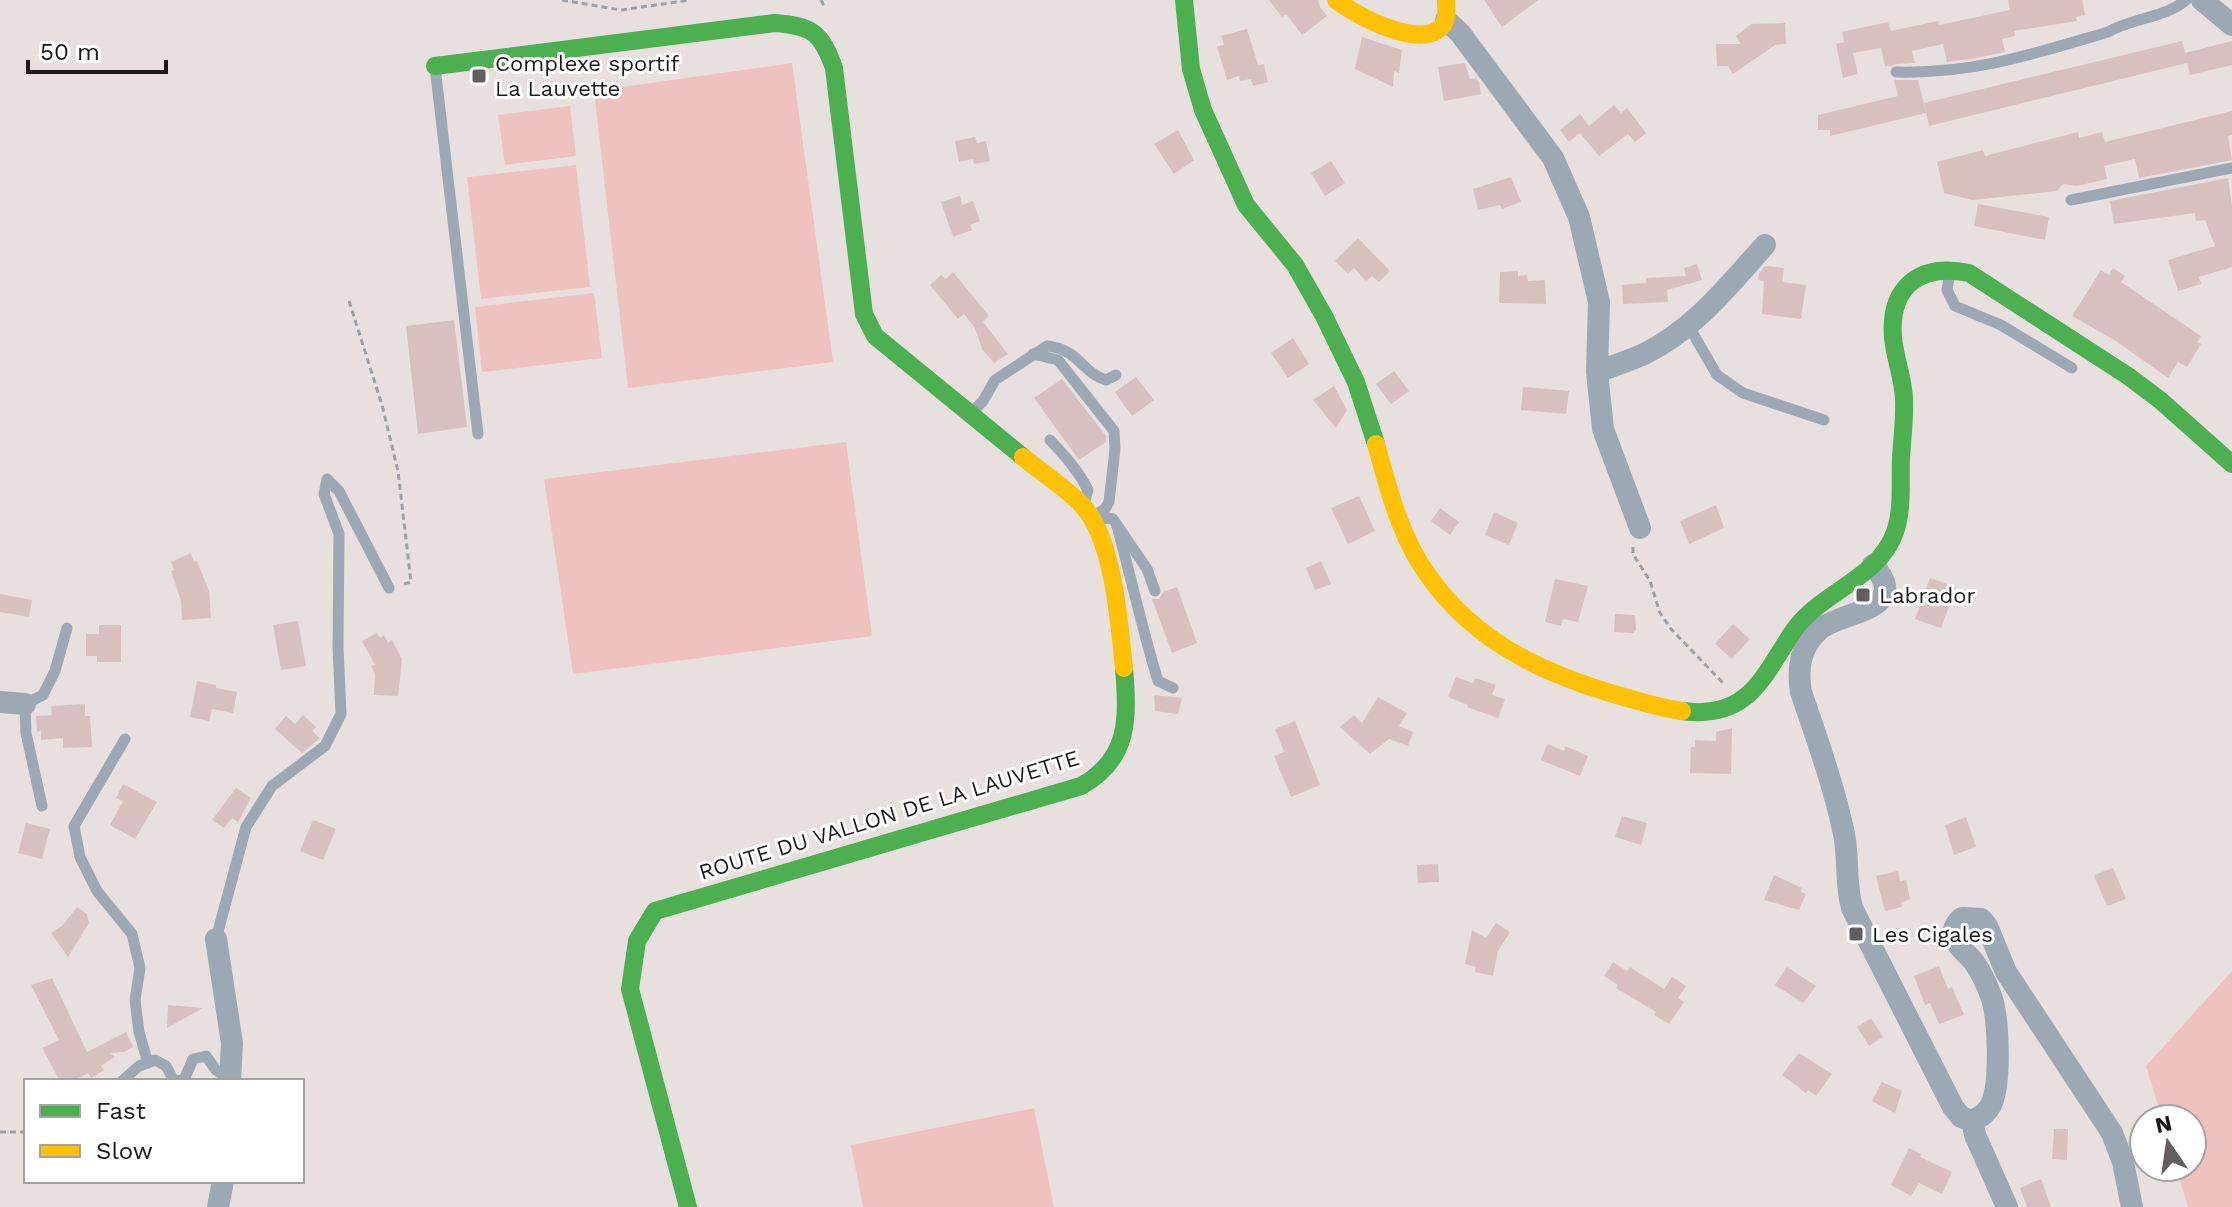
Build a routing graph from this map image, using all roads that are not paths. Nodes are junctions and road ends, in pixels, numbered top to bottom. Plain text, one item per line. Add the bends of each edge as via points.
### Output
1 (1182, 0) edge
2 (1336, 0) edge
3 (2186, 0) edge
4 (2202, 0) edge
5 (1446, 10) edge
6 (2232, 25) edge
7 (435, 66) joint
8 (1896, 72) dead end
9 (2232, 168) edge
10 (2071, 200) dead end
11 (1765, 245) dead end
12 (1950, 268) junction
13 (1688, 325) junction
14 (1033, 354) junction
15 (2072, 368) dead end
16 (1597, 372) junction
17 (1116, 375) dead end
18 (971, 413) junction
19 (1824, 420) dead end
20 (478, 434) dead end
21 (1050, 440) dead end
22 (2232, 464) edge
23 (1089, 515) junction
24 (1117, 526) junction
25 (1640, 528) road end
26 (1873, 565) junction
27 (389, 588) road end
28 (1155, 591) dead end
29 (67, 628) dead end
30 (1173, 688) dead end
31 (0, 702) edge
32 (25, 704) junction
33 (125, 739) dead end
34 (42, 806) dead end
35 (216, 939) joint
36 (148, 1063) junction
37 (125, 1079) edge
38 (173, 1079) edge
39 (184, 1079) edge
40 (227, 1079) edge
41 (230, 1079) edge
42 (1972, 1121) junction
43 (223, 1183) edge
44 (218, 1207) edge
45 (688, 1207) edge
46 (2007, 1207) edge
47 (2132, 1207) edge

1 - 26 street via 1203,112 1247,206 1294,265 1342,350 1363,396 1412,549 1427,574 1487,635 1510,652 1577,683 1667,708 1727,709 1756,688 1803,618
2 - 5 street via 1373,23 1425,34 1438,30
3 - 8 lane via 2108,32 1990,66
4 - 6 street
5 - 16 street via 1553,158 1579,217 1599,302
7 - 18 street via 775,23 805,25 823,42 834,68 864,314 875,336
7 - 20 lane
9 - 10 lane
11 - 13 street
12 - 15 lane via 1947,290 1955,306 2001,325
12 - 22 street via 1969,273 2105,359
12 - 26 street via 1916,276 1894,314 1903,386 1901,506 1895,534
13 - 16 street via 1645,354
13 - 19 lane via 1717,375 1743,393
14 - 17 lane via 1058,347 1099,378
14 - 18 lane via 995,380
14 - 23 lane via 1058,360 1114,431 1109,502
16 - 25 street via 1603,429
18 - 23 street
21 - 23 lane via 1083,478
23 - 24 lane via 1113,519
23 - 45 street, ROUTE DU VALLON DE LA LAUVETTE via 1106,558 1125,696 1125,735 1111,766 1074,789 655,911 637,941 630,989
24 - 28 lane via 1147,569
24 - 30 lane via 1158,681
26 - 42 street via 1884,582 1882,599 1831,622 1810,640 1799,661 1801,692 1837,805 1852,908 1953,1107
27 - 35 lane via 339,491 327,479 324,494 339,534 341,714 325,746 272,786 246,827
29 - 32 lane via 43,695
31 - 32 street
32 - 34 lane
33 - 36 lane via 74,826 80,857 97,891 132,934 140,968 135,1000
35 - 41 street via 232,1043
36 - 37 lane
36 - 38 lane via 155,1060 166,1066
39 - 40 lane via 193,1059 206,1056
42 - 46 street
42 - 47 street via 1990,1106 1996,1075 1992,998 1974,962 1954,938 1955,923 1973,917 1987,926 2006,972 2112,1133
43 - 44 street

